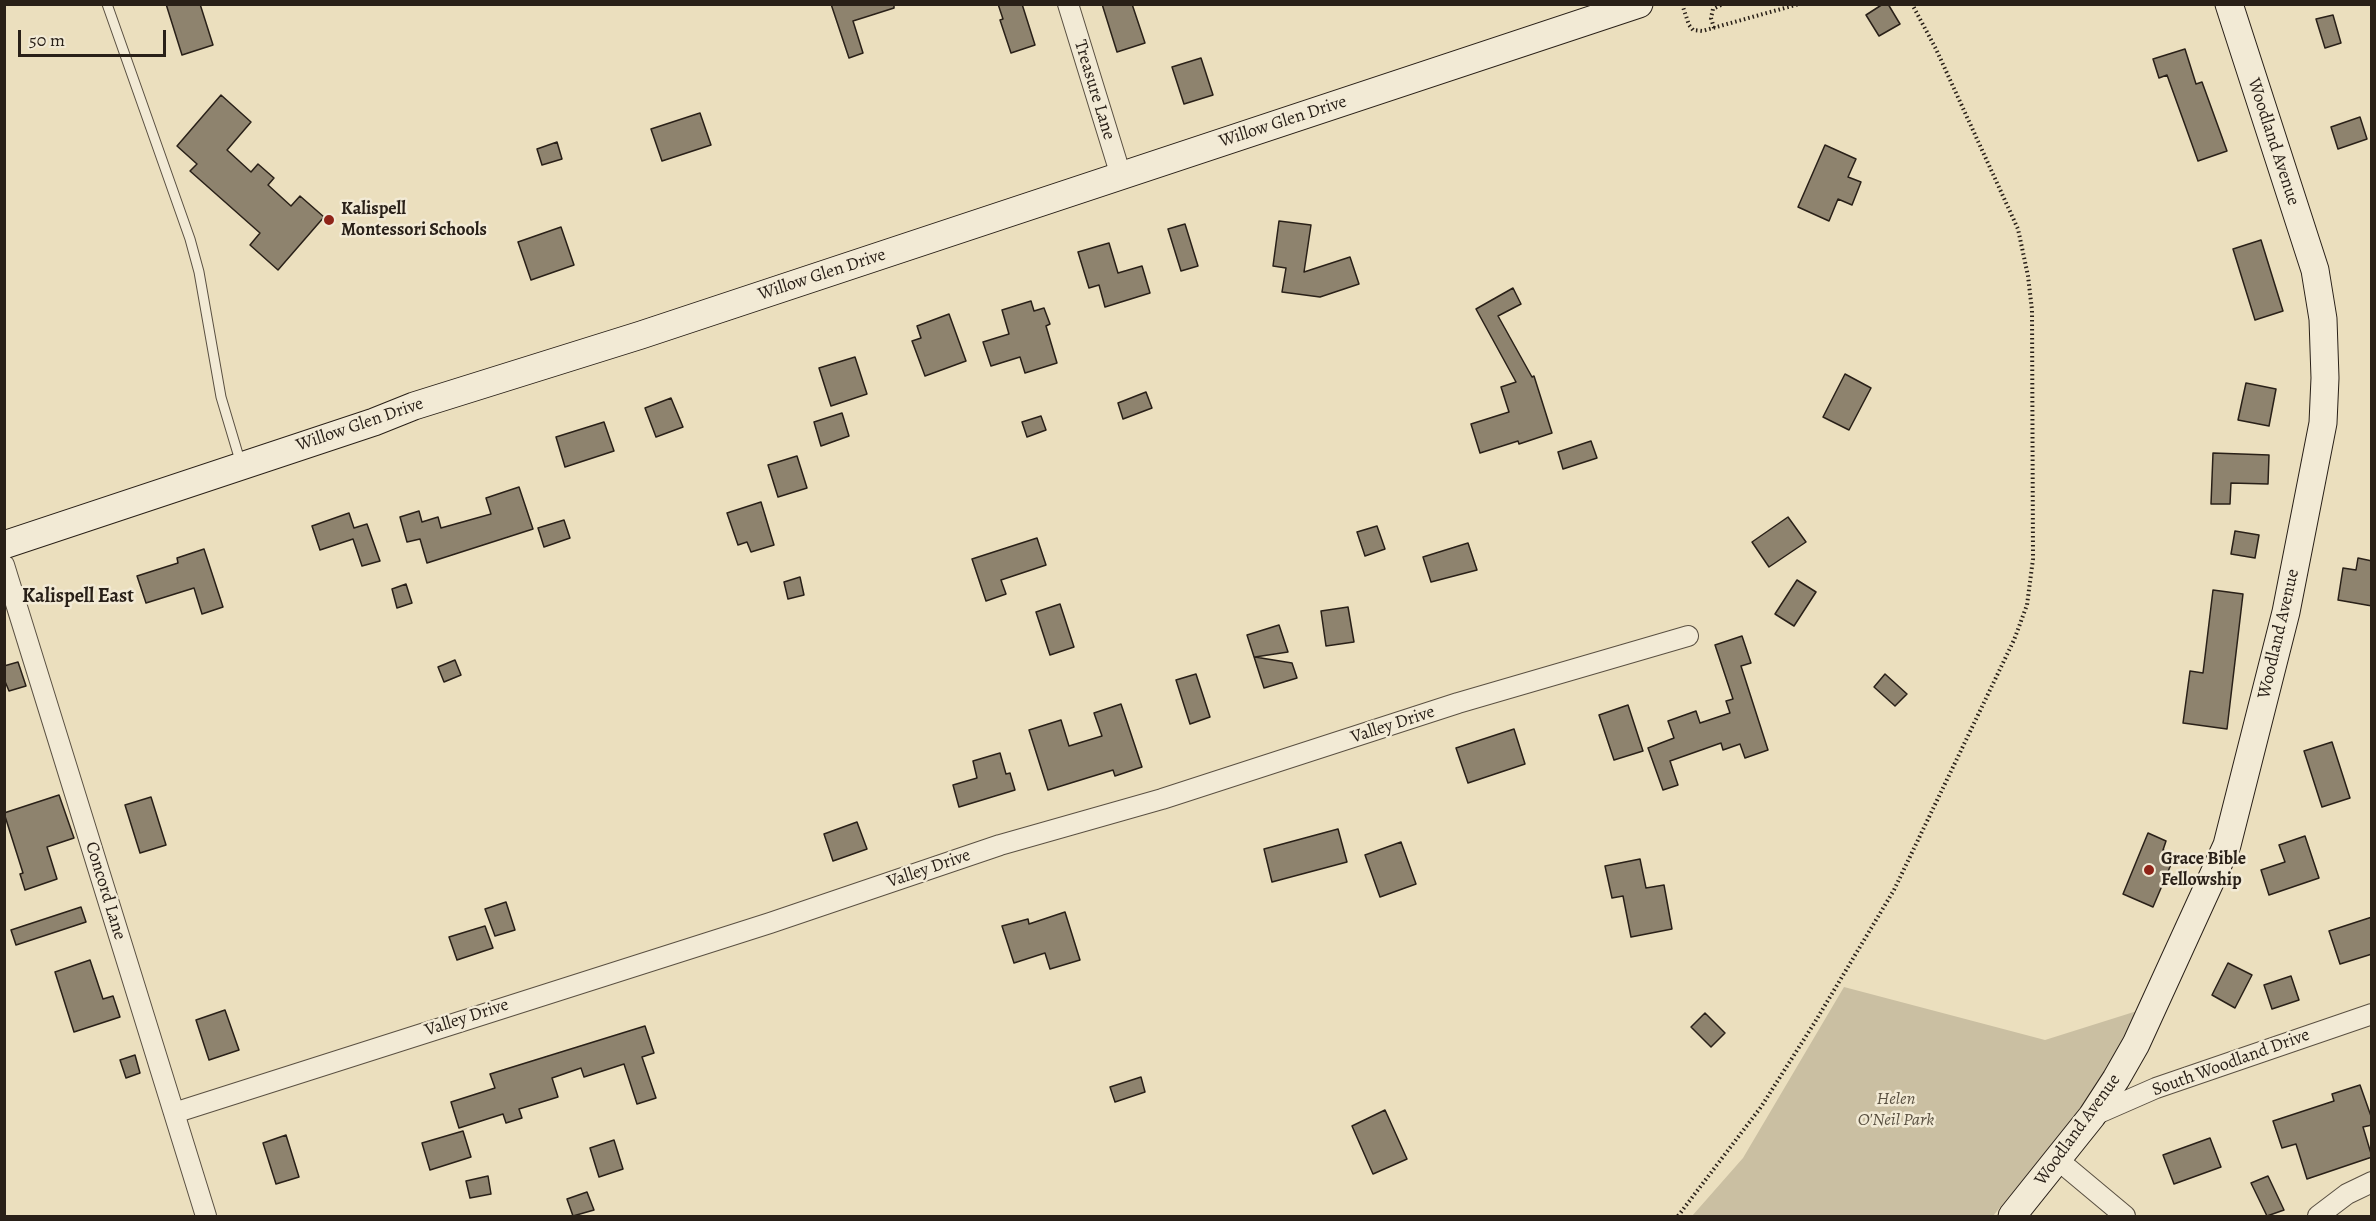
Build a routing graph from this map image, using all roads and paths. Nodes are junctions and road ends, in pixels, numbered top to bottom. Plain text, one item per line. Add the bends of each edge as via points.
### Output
1 (107, 4) edge
2 (1068, 4) edge
3 (1639, 4) edge
4 (1682, 4) edge
5 (1723, 4) edge
6 (1799, 4) edge
7 (1912, 4) edge
8 (2229, 4) edge
9 (1714, 28) junction
10 (1121, 176) junction
11 (242, 466) junction
12 (4, 545) edge
13 (4, 565) edge
14 (1688, 636) dead end
15 (2372, 1014) edge
16 (174, 1113) junction
17 (2092, 1116) junction
18 (2058, 1160) junction
19 (2372, 1182) edge
20 (206, 1216) edge
21 (1678, 1216) edge
22 (2012, 1216) edge
23 (2125, 1216) edge
24 (2318, 1216) edge

1 - 11 lane via 190,239 221,398
2 - 10 street, Treasure Lane
3 - 10 main road, Willow Glen Drive
4 - 9 path via 1693,30
5 - 9 path via 1713,9
6 - 9 path
7 - 21 path via 2018,229 2024,254 2032,310 2033,560 2027,605 2014,640 1894,890 1761,1107
8 - 17 main road, Woodland Avenue via 2315,270 2323,319 2323,423 2286,612 2227,845 2136,1044
10 - 11 main road, Willow Glen Drive via 414,406
11 - 12 main road, Willow Glen Drive
13 - 16 street, Concord Lane
14 - 16 street, Valley Drive via 1458,703 1162,799 1000,845
15 - 17 street, South Woodland Drive via 2156,1088
16 - 20 street, Concord Lane
17 - 18 main road, Woodland Avenue
18 - 22 main road, Woodland Avenue
18 - 23 street
19 - 24 street via 2347,1194

